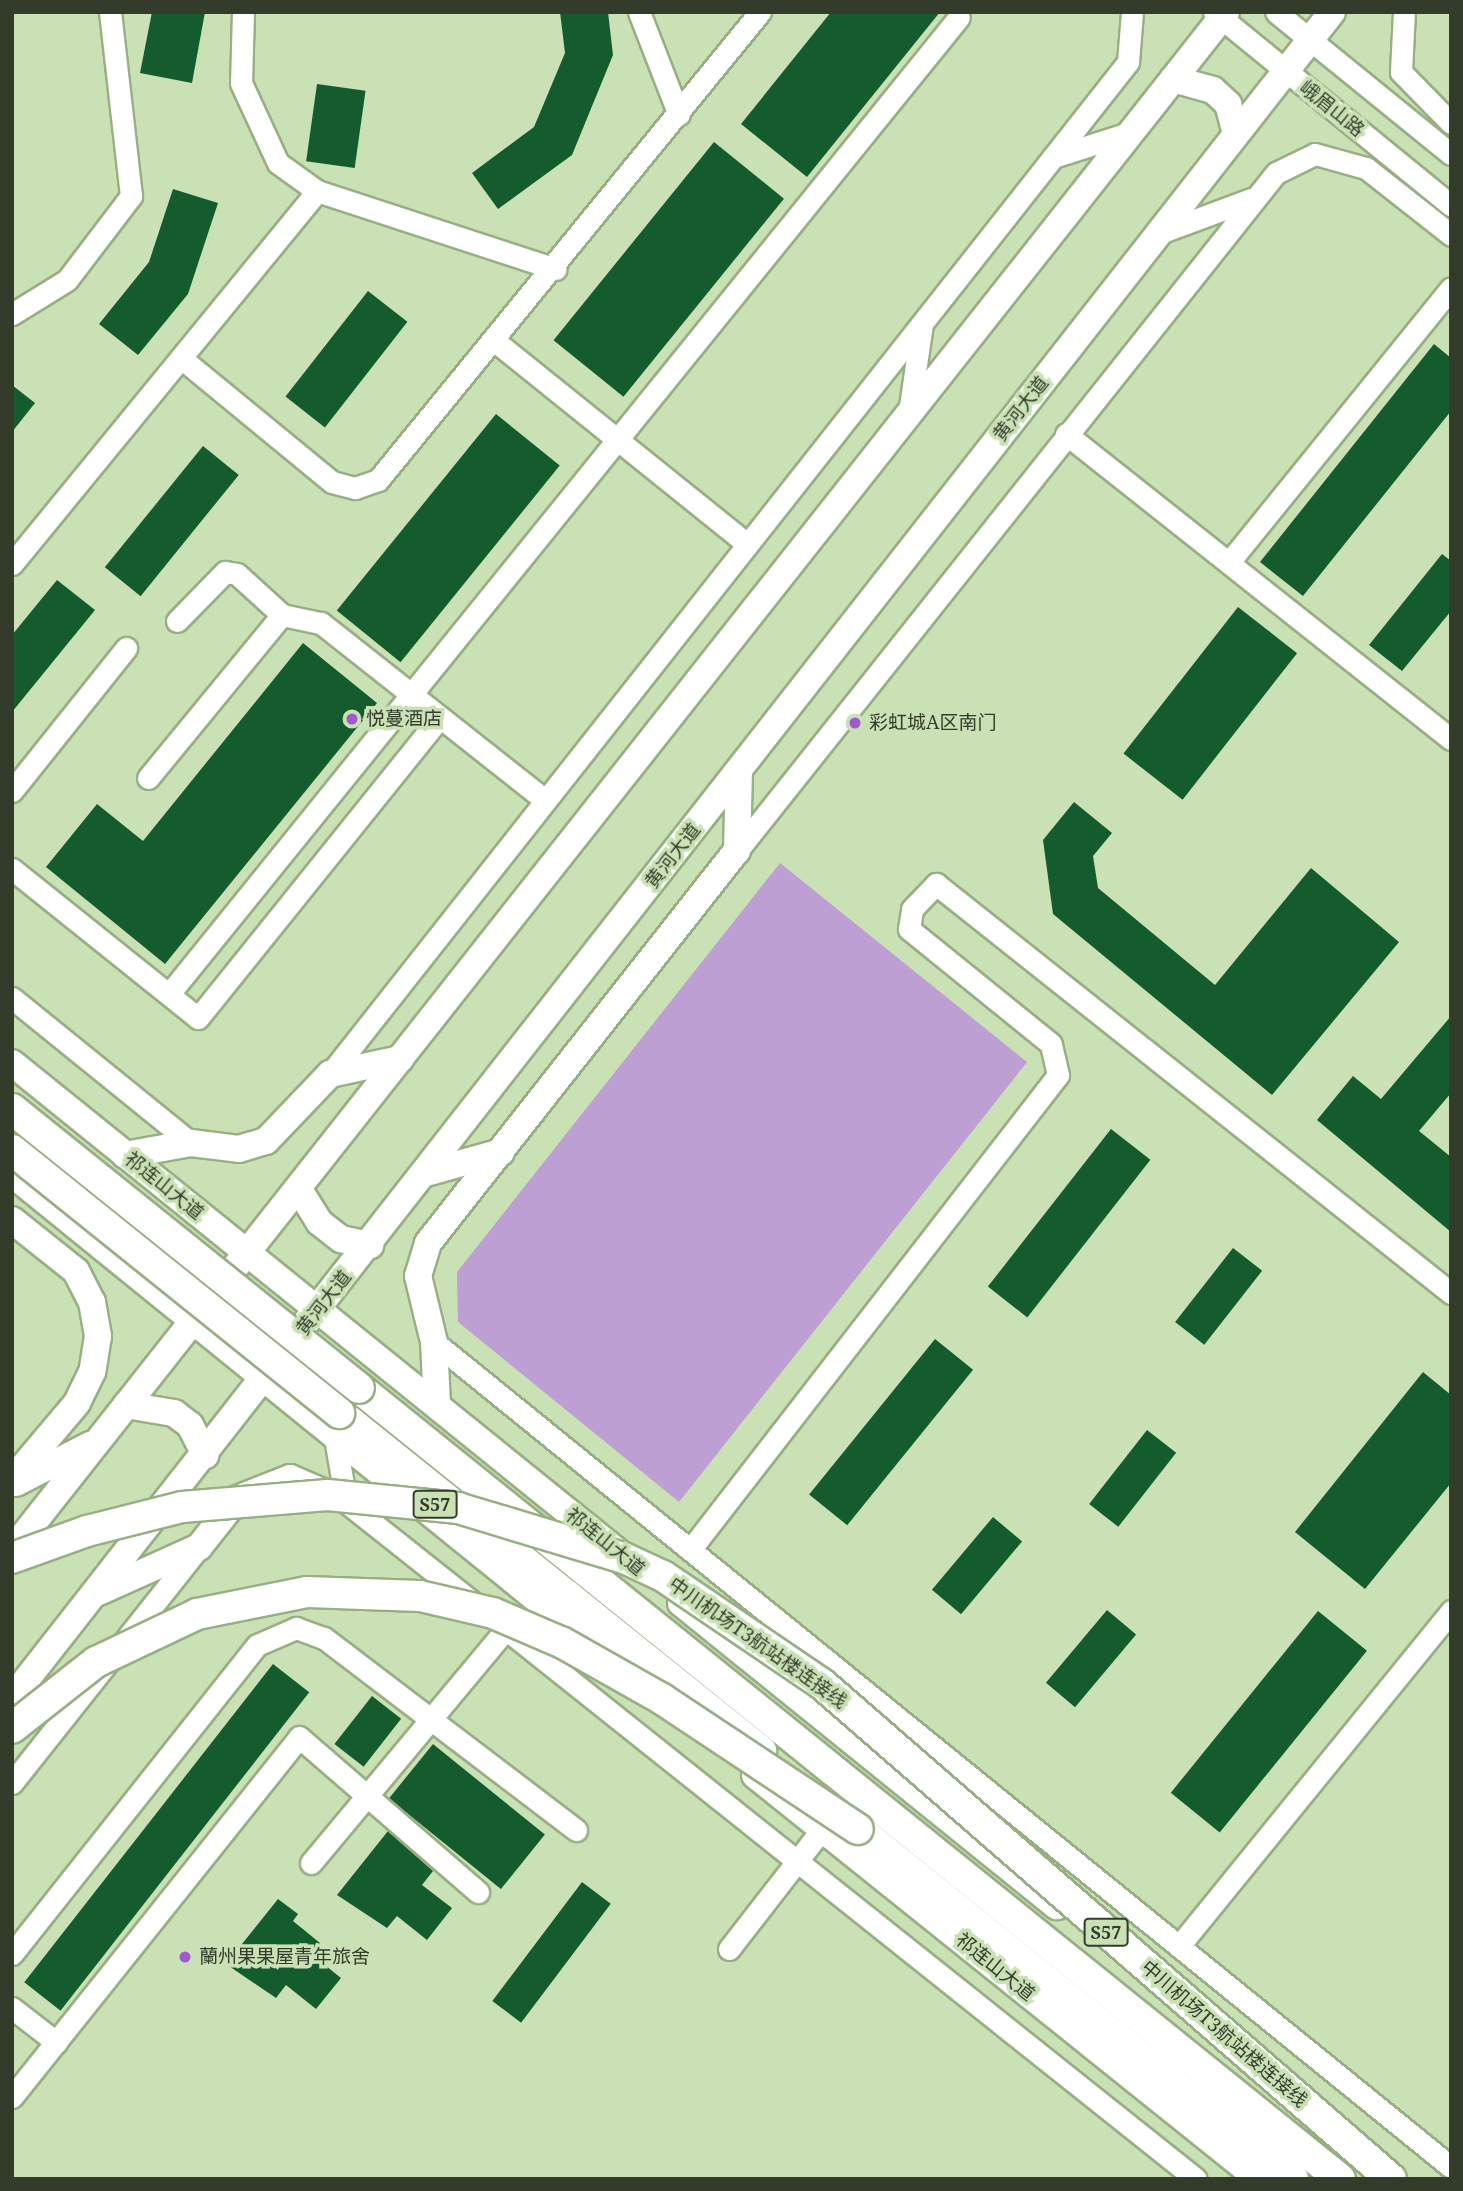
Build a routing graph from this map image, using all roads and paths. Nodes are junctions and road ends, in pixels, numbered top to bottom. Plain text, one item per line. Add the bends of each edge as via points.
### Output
1 (110, 12) edge
2 (243, 12) edge
3 (639, 12) edge
4 (760, 12) edge
5 (1132, 12) edge
6 (1276, 12) edge
7 (1332, 12) edge
8 (1404, 12) edge
9 (1221, 14) edge
10 (959, 17) dead end
11 (1310, 40) junction
12 (1284, 71) junction
13 (1173, 79) junction
14 (679, 115) junction
15 (1451, 123) edge
16 (1132, 132) junction
17 (1236, 133) junction
18 (1451, 154) edge
19 (1053, 157) junction
20 (317, 191) junction
21 (1251, 199) junction
22 (1451, 205) edge
23 (1157, 234) junction
24 (1451, 235) edge
25 (556, 269) junction
26 (1451, 288) edge
27 (12, 314) edge
28 (922, 322) junction
29 (495, 342) junction
30 (181, 358) junction
31 (909, 414) junction
32 (1066, 433) junction
33 (617, 440) junction
34 (747, 544) junction
35 (1230, 561) junction
36 (12, 564) edge
37 (282, 615) junction
38 (177, 621) dead end
39 (126, 648) dead end
40 (411, 694) junction
41 (440, 716) junction
42 (1451, 739) edge
43 (738, 771) junction
44 (148, 778) dead end
45 (12, 791) edge
46 (545, 800) junction
47 (737, 851) junction
48 (12, 869) edge
49 (169, 994) junction
50 (12, 998) edge
51 (400, 1059) junction
52 (12, 1063) edge
53 (330, 1074) junction
54 (12, 1109) edge
55 (191, 1143) junction
56 (12, 1150) edge
57 (501, 1152) junction
58 (125, 1154) junction
59 (426, 1173) junction
60 (12, 1174) edge
61 (298, 1188) junction
62 (12, 1220) edge
63 (370, 1245) junction
64 (247, 1253) junction
65 (1451, 1293) edge
66 (319, 1310) junction
67 (191, 1322) junction
68 (434, 1342) junction
69 (264, 1381) junction
70 (127, 1405) junction
71 (437, 1405) junction
72 (335, 1438) junction
73 (98, 1441) junction
74 (205, 1455) junction
75 (12, 1482) edge
76 (346, 1502) junction
77 (199, 1547) junction
78 (12, 1550) edge
79 (690, 1550) junction
80 (12, 1558) edge
81 (96, 1593) junction
82 (1451, 1611) edge
83 (506, 1629) junction
84 (12, 1698) edge
85 (431, 1719) junction
86 (12, 1728) edge
87 (12, 1783) edge
88 (367, 1796) junction
89 (822, 1829) junction
90 (858, 1829) junction
91 (576, 1830) dead end
92 (798, 1859) junction
93 (311, 1863) dead end
94 (478, 1892) dead end
95 (1179, 1946) junction
96 (729, 1949) dead end
97 (12, 1954) edge
98 (12, 2008) edge
99 (56, 2042) junction
100 (12, 2096) edge
101 (1451, 2167) edge
102 (1196, 2179) edge
103 (1259, 2179) edge
104 (1293, 2179) edge
105 (1340, 2179) edge
106 (1393, 2179) edge

1 - 27 street via 131,196 66,280
2 - 20 street via 241,83 278,163
3 - 14 street
4 - 14 street
5 - 19 street via 1128,62
6 - 11 street, 峨眉山路
7 - 11 main road, 黄河大道
8 - 15 street via 1401,72
9 - 12 street, 峨眉山路
9 - 13 main road
10 - 33 street
11 - 12 main road, 黄河大道
11 - 18 street, 峨眉山路
12 - 17 main road, 黄河大道
12 - 22 street, 峨眉山路
13 - 16 main road
13 - 17 main road via 1213,90 1228,104
14 - 25 street
16 - 19 street
16 - 31 main road
17 - 23 main road, 黄河大道
19 - 28 street
20 - 25 street
20 - 30 street
21 - 23 street
21 - 24 street via 1276,173 1315,155 1366,168
21 - 32 street
23 - 43 main road, 黄河大道
25 - 29 street
26 - 35 street
28 - 31 street
28 - 34 street
29 - 30 street via 395,464 378,480 355,488 332,482
29 - 33 street
30 - 36 street
31 - 51 main road
32 - 35 street
32 - 47 street
33 - 34 street
33 - 40 street
34 - 46 street
35 - 42 street
37 - 38 street via 237,574 225,572
37 - 40 street via 321,623
37 - 44 street
39 - 45 street
40 - 41 street
40 - 49 street
41 - 46 street
41 - 49 street via 198,1018
43 - 47 main road
43 - 59 main road, 黄河大道
46 - 53 street
47 - 57 main road
48 - 49 street
50 - 55 street
51 - 53 main road
51 - 61 main road
52 - 58 main road, 祁连山大道
53 - 55 main road via 266,1141 239,1149
54 - 105 highway, bridge
55 - 58 main road
56 - 90 highway, bridge
57 - 59 main road
57 - 68 main road via 428,1243 418,1276
58 - 64 main road, 祁连山大道
59 - 63 main road, 黄河大道
60 - 67 main road, 祁连山大道
61 - 63 main road via 319,1222 341,1239
61 - 64 main road
62 - 75 main road via 76,1271 92,1302 98,1336 92,1371 77,1403
63 - 66 main road, 黄河大道
64 - 66 main road, 祁连山大道
64 - 67 main road
65 - 79 street via 936,884 912,909 909,929 1051,1044 1058,1074
66 - 69 main road, 黄河大道
66 - 71 main road, 祁连山大道
67 - 69 main road, 祁连山大道
67 - 70 main road
68 - 71 main road
68 - 79 street
69 - 72 main road, 祁连山大道
69 - 74 main road, 黄河大道
70 - 73 main road
70 - 74 main road via 174,1413 190,1425
71 - 106 main road, 祁连山大道
72 - 76 street
72 - 89 main road, 祁连山大道
73 - 75 main road
73 - 78 main road
74 - 81 main road, 黄河大道
76 - 77 main road via 290,1478 237,1499
76 - 83 street
77 - 81 main road
77 - 87 street
79 - 95 street
80 - 106 highway, 中川机场T3航站楼连接线 / S57, bridge via 87,1531 182,1507 328,1495 458,1507 624,1558 663,1576 822,1685
81 - 84 main road, 黄河大道
82 - 95 street
83 - 85 street
83 - 92 street
85 - 88 street
85 - 91 street
85 - 97 street via 310,1632 296,1628 257,1645
86 - 90 highway, bridge via 96,1662 198,1614 307,1592 420,1596 493,1614 563,1643 662,1699
88 - 93 street
88 - 94 street
88 - 99 street via 299,1737
89 - 92 street
89 - 103 main road, 祁连山大道
90 - 104 highway
92 - 96 street
92 - 102 street
95 - 101 street
98 - 99 street
99 - 100 street

